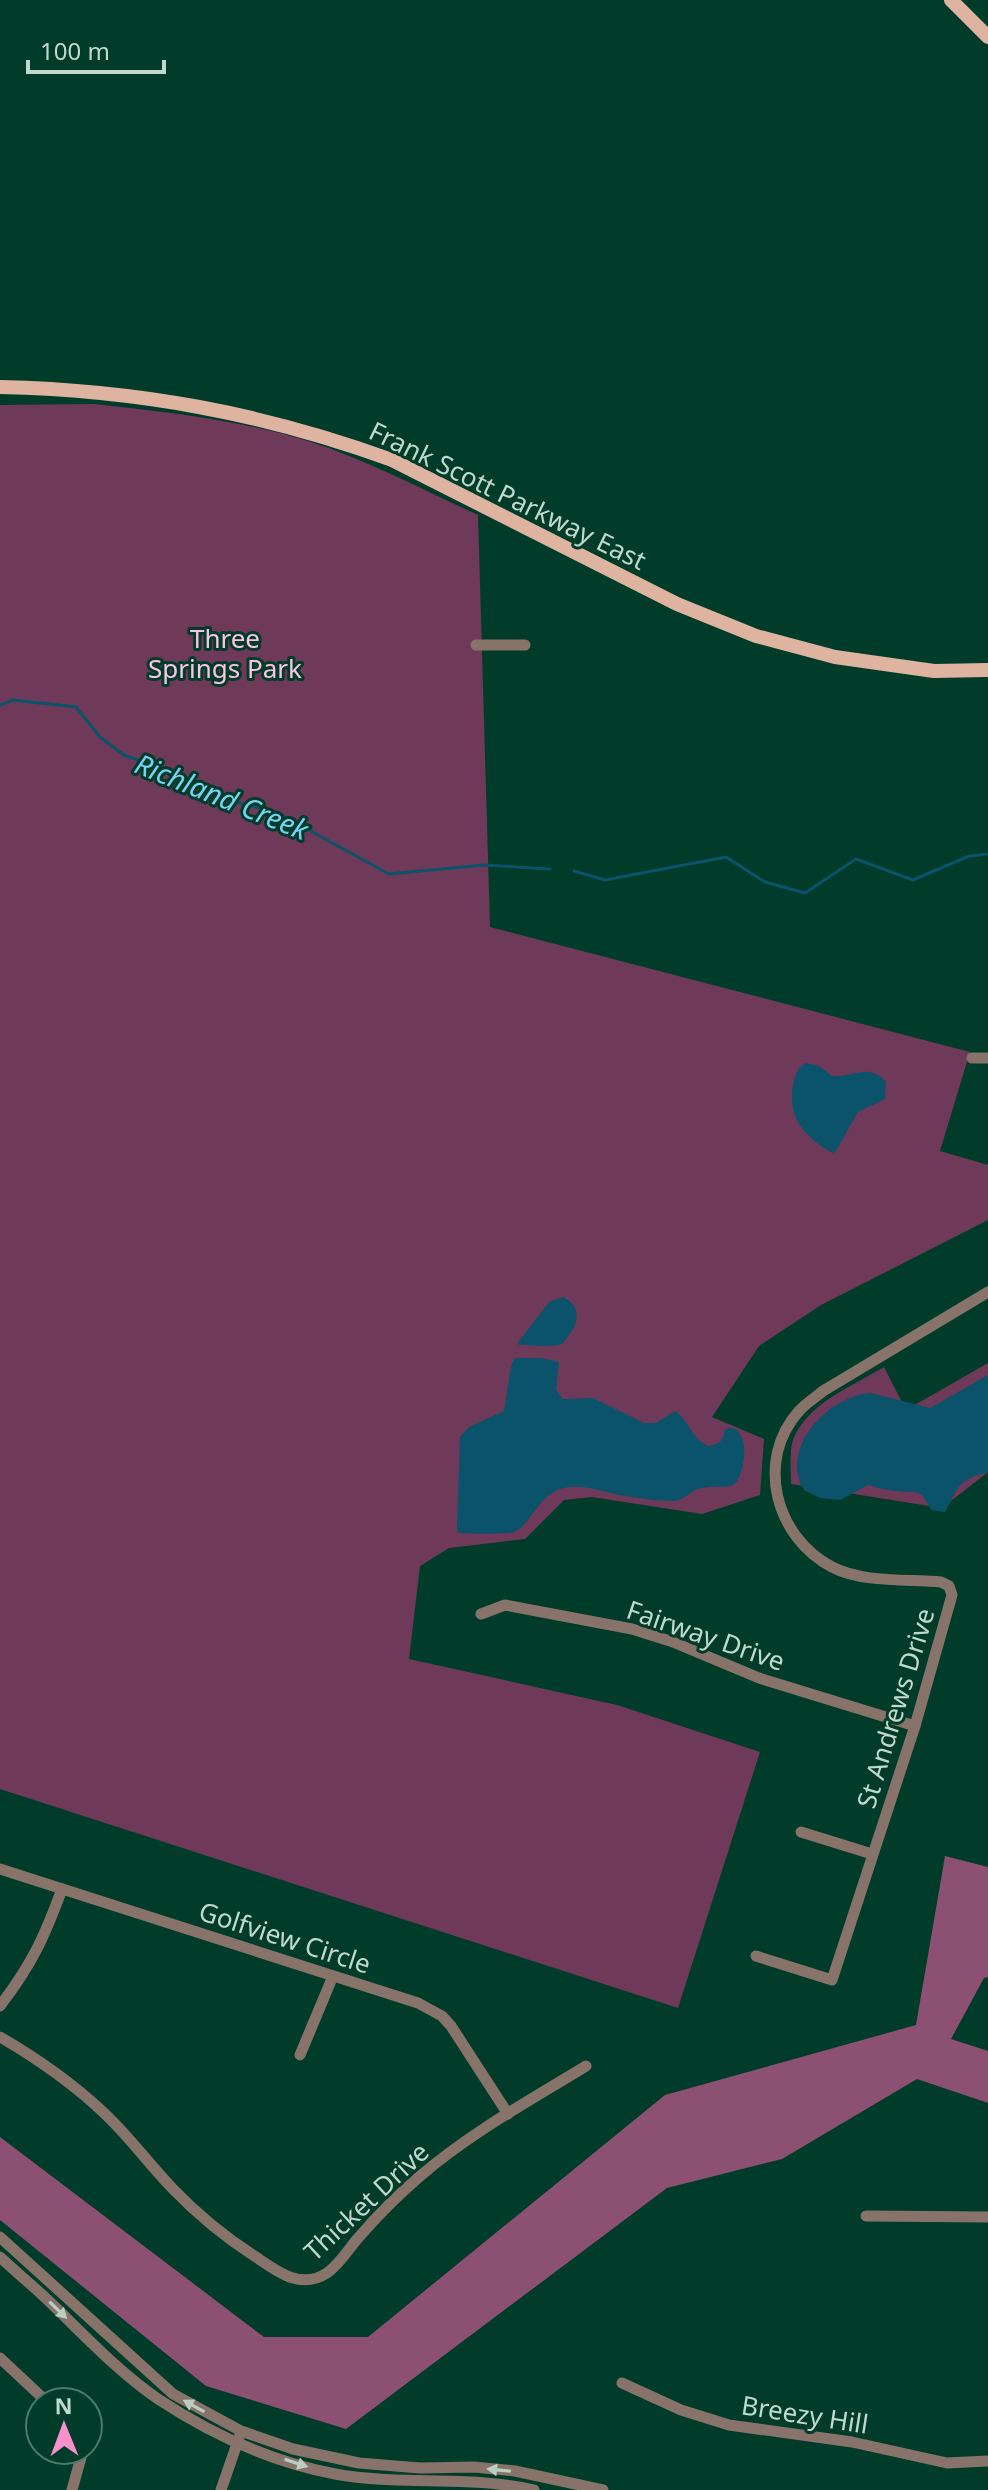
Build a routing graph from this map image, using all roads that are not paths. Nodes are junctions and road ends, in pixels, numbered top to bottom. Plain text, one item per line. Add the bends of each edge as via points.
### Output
1 (951, 0) edge
2 (988, 37) edge
3 (0, 387) edge
4 (476, 645) dead end
5 (525, 645) dead end
6 (988, 670) edge
7 (972, 1058) dead end
8 (988, 1058) edge
9 (988, 1292) edge
10 (481, 1614) dead end
11 (915, 1726) junction
12 (801, 1832) dead end
13 (872, 1854) junction
14 (0, 1869) edge
15 (62, 1889) junction
16 (756, 1956) dead end
17 (333, 1976) junction
18 (0, 2006) edge
19 (0, 2037) edge
20 (300, 2055) dead end
21 (586, 2066) dead end
22 (508, 2114) junction
23 (866, 2216) dead end
24 (988, 2217) edge
25 (0, 2237) edge
26 (0, 2257) edge
27 (0, 2358) edge
28 (622, 2383) dead end
29 (30, 2386) edge
30 (239, 2436) junction
31 (988, 2461) edge
32 (79, 2466) edge
33 (534, 2476) junction
34 (72, 2490) edge
35 (221, 2490) edge
36 (532, 2490) edge
37 (603, 2490) edge

1 - 2 main road
3 - 6 main road, Frank Scott Parkway East via 115,392 177,401 348,444 392,460 677,604 756,636 835,657 934,671
4 - 5 street
7 - 8 street
9 - 11 street, St Andrews Drive via 823,1391 799,1411 782,1438 775,1468 787,1526 808,1551 834,1568 862,1576 949,1586 952,1595
10 - 11 street, Fairway Drive via 505,1605 632,1629 759,1678
11 - 13 street, St Andrews Drive
12 - 13 street
13 - 16 street, St Andrews Drive via 832,1980
14 - 15 street, Golfview Circle
15 - 17 street, Golfview Circle
15 - 18 street via 43,1941
17 - 20 street
17 - 22 street, Golfview Circle via 442,2016
19 - 22 street, Thicket Drive via 87,2097 208,2222 279,2272 300,2280 319,2278 335,2267 376,2217 420,2176
21 - 22 street, Thicket Drive
23 - 24 street
30 -> 25 street via 173,2394
26 -> 30 street via 155,2397 200,2426
27 - 29 street
28 - 31 street, Breezy Hill via 729,2425 852,2442 947,2463
33 -> 30 street via 474,2467 359,2463
30 - 35 street
30 -> 36 street via 300,2465 337,2474 500,2482
32 - 34 street
33 - 36 street
33 - 37 street

